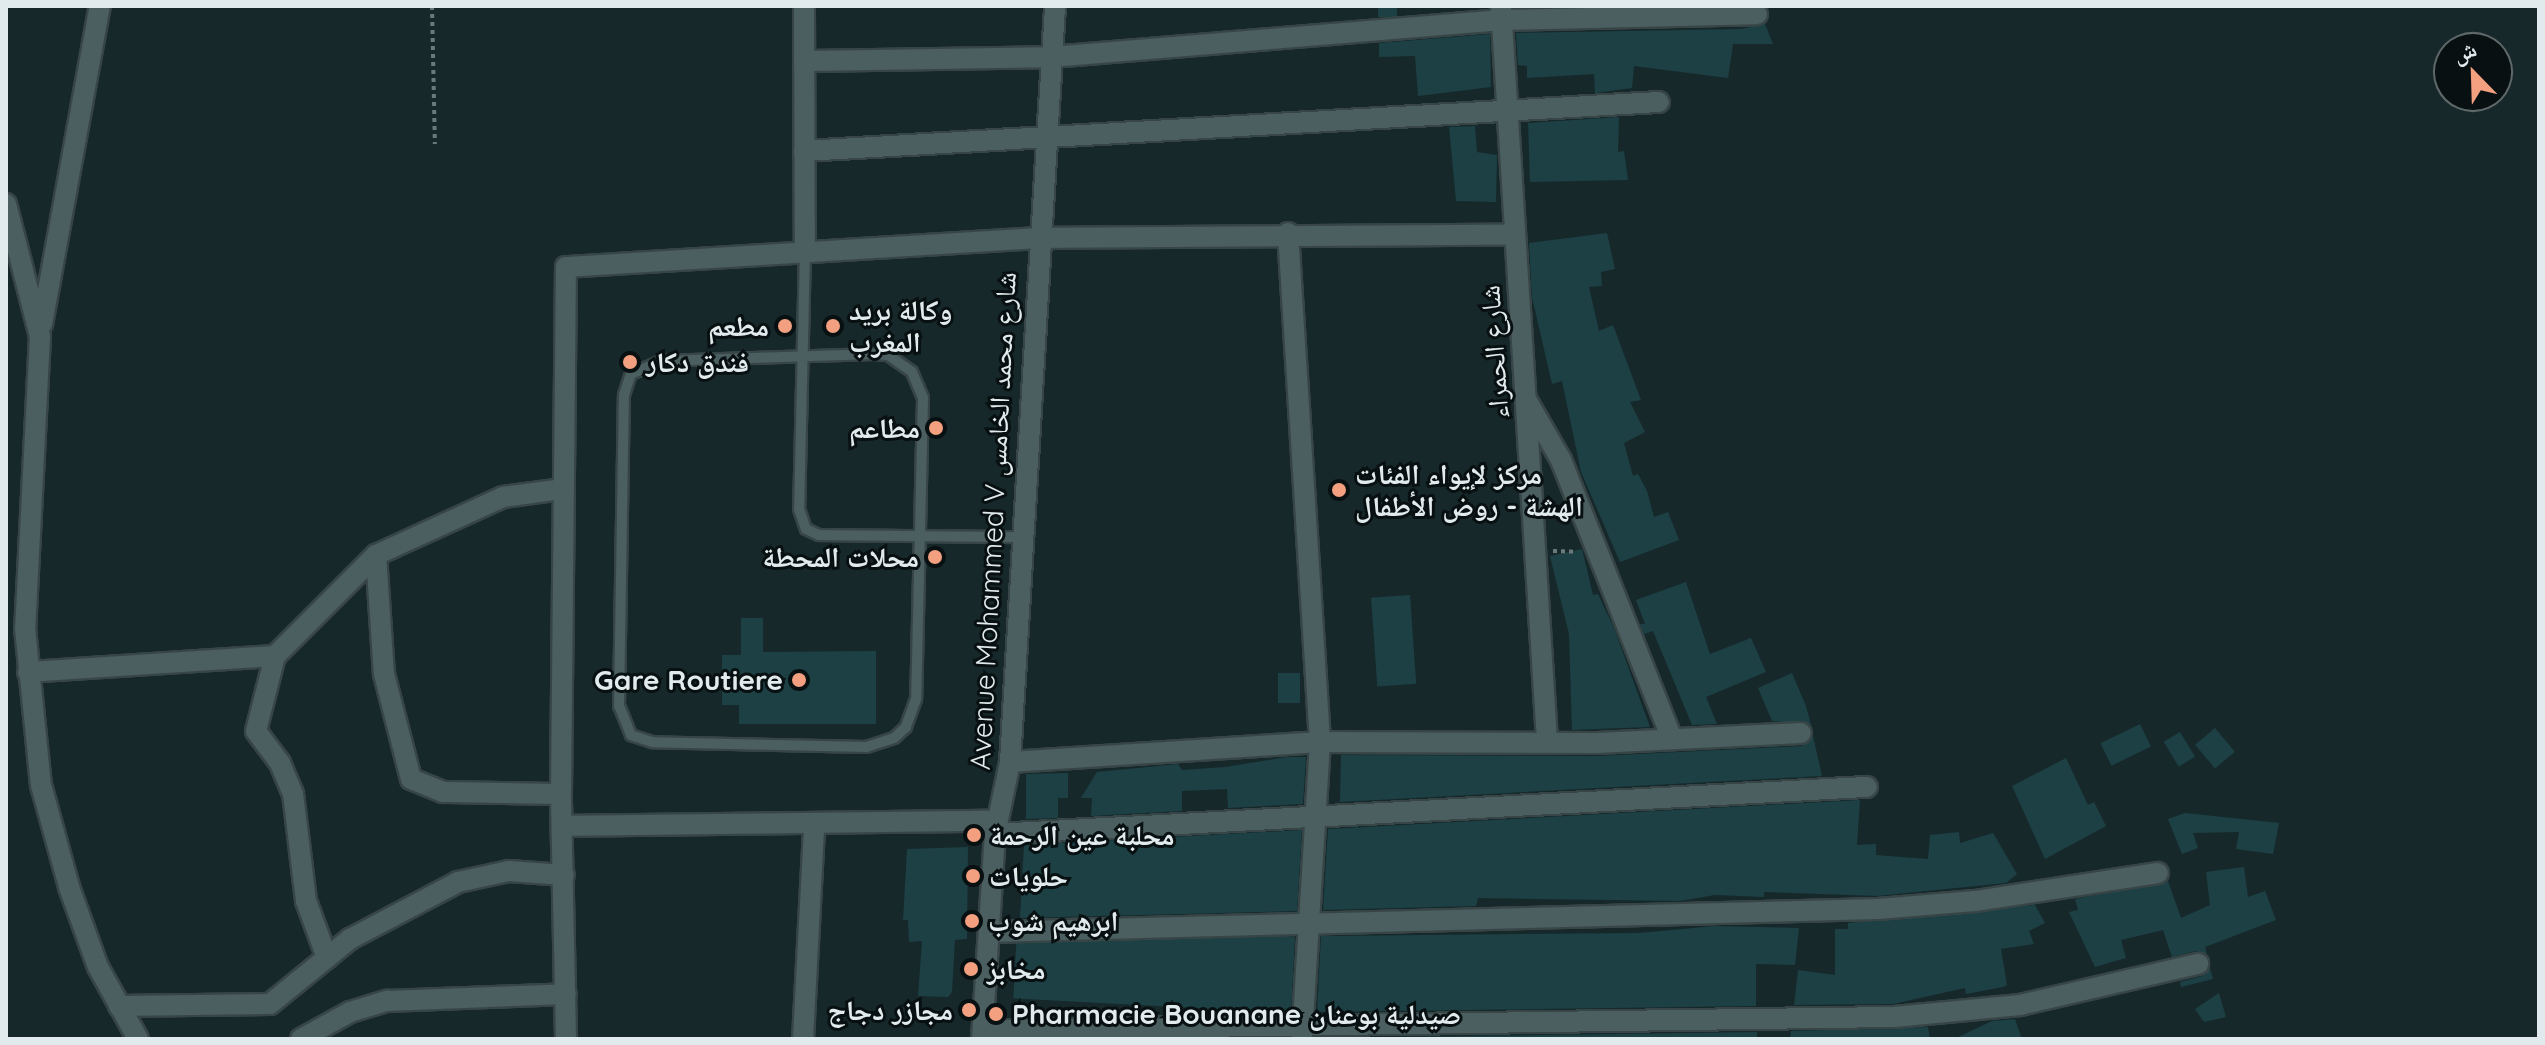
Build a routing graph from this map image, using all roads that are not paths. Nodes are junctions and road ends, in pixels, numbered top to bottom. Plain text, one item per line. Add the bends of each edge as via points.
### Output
1 (100, 6) edge
2 (804, 6) edge
3 (1055, 6) edge
4 (1501, 13) edge
5 (1757, 14) dead end
6 (1052, 57) junction
7 (804, 61) junction
8 (1659, 102) dead end
9 (1506, 109) junction
10 (1050, 138) junction
11 (804, 151) junction
12 (6, 204) edge
13 (1288, 233) junction
14 (1513, 235) junction
15 (1037, 238) junction
16 (805, 251) junction
17 (40, 336) junction
18 (802, 356) junction
19 (1526, 399) junction
20 (563, 489) junction
21 (920, 536) junction
22 (1021, 537) junction
23 (376, 555) junction
24 (275, 656) junction
25 (28, 672) junction
26 (1801, 733) dead end
27 (1672, 739) junction
28 (1547, 741) junction
29 (1320, 742) junction
30 (1010, 762) junction
31 (1867, 787) dead end
32 (561, 794) junction
33 (1318, 815) junction
34 (565, 826) junction
35 (814, 827) junction
36 (996, 828) junction
37 (2158, 873) dead end
38 (564, 875) junction
39 (1309, 921) junction
40 (989, 932) junction
41 (327, 958) junction
42 (2198, 964) dead end
43 (566, 994) junction
44 (119, 1006) junction
45 (1302, 1033) edge
46 (983, 1034) edge
47 (138, 1039) edge
48 (301, 1039) edge
49 (566, 1039) edge
50 (803, 1039) edge

1 - 17 street
2 - 7 street
3 - 6 street, Avenue Mohammed V شارع محمد الخامس
4 - 5 street
4 - 6 street
4 - 9 street, شارع الحمراء
6 - 7 street
6 - 10 street, Avenue Mohammed V شارع محمد الخامس
7 - 11 street
8 - 9 street
9 - 10 street
9 - 14 street, شارع الحمراء
10 - 11 street
10 - 15 street, Avenue Mohammed V شارع محمد الخامس
11 - 16 street
12 - 17 street
13 - 14 street
13 - 15 street
13 - 29 street
14 - 19 street, شارع الحمراء
15 - 16 street
15 - 22 street, Avenue Mohammed V شارع محمد الخامس
16 - 18 lane
16 - 20 street via 566,267
17 - 25 street via 25,628
18 - 21 lane via 888,355 912,372 923,398
18 - 21 lane via 802,523 819,535
18 - 21 lane via 650,363 626,384 619,706 624,726 652,742 866,747 894,738 913,714 916,699
19 - 27 street via 1561,460
19 - 28 street, شارع الحمراء
20 - 23 street via 503,497
20 - 32 street
21 - 22 lane
22 - 30 street, Avenue Mohammed V شارع محمد الخامس
23 - 24 street
23 - 32 street via 384,674 411,779 443,792
24 - 25 street
24 - 41 street via 256,731 280,763 293,794 306,901
25 - 44 street via 41,785 98,967
26 - 27 street
27 - 28 street
28 - 29 street
29 - 30 street
29 - 33 street
30 - 36 street, Avenue Mohammed V شارع محمد الخامس
31 - 33 street
32 - 34 street
33 - 36 street
33 - 39 street
34 - 35 street
34 - 38 street
35 - 36 street
35 - 50 street
36 - 40 street, Avenue Mohammed V شارع محمد الخامس
37 - 39 street via 1975,901 1878,909
38 - 41 street via 509,871 458,882 350,939
38 - 43 street
39 - 40 street
39 - 45 street
40 - 46 street, Avenue Mohammed V شارع محمد الخامس
41 - 44 street via 270,1004
42 - 45 street via 2020,1005 1894,1017
43 - 48 street via 387,1001 350,1012
43 - 49 street
44 - 47 street
45 - 46 street

